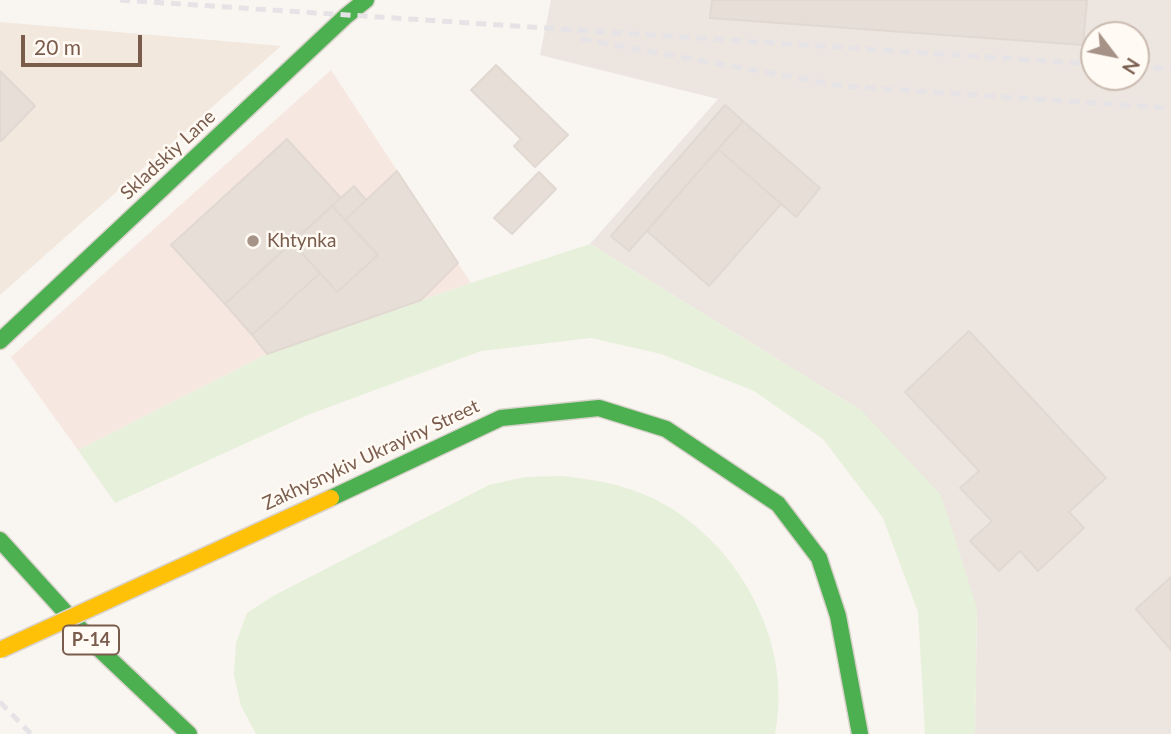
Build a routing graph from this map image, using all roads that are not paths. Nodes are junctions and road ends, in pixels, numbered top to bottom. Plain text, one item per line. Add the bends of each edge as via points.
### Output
1 (366, 0) edge
2 (0, 341) edge
3 (0, 540) edge
4 (0, 650) edge
5 (860, 726) edge
6 (189, 734) edge
7 (851, 734) edge

1 - 2 main road, Skladskiy Lane
3 - 6 main road, Р-14 via 95,645
4 - 5 main road, Zakhysnykiv Ukrayiny Street, bridge via 500,418 599,408 666,429 778,504 820,558 838,616
5 - 7 main road

